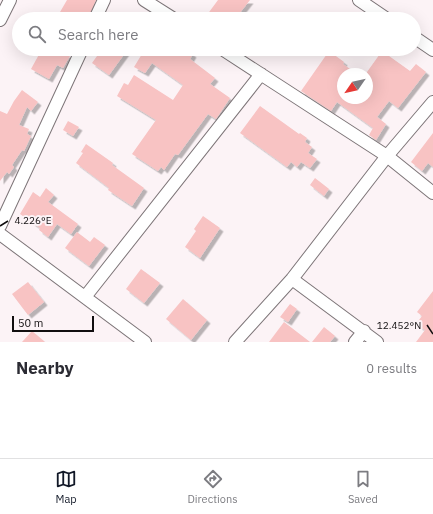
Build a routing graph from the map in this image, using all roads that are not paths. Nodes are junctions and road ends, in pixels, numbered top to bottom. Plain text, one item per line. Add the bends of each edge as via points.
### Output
1 (10, 0) edge
2 (104, 0) edge
3 (144, 0) edge
4 (359, 0) edge
5 (98, 12) edge
6 (163, 12) edge
7 (377, 12) edge
8 (0, 20) edge
9 (421, 42) edge
10 (433, 50) edge
11 (79, 56) edge
12 (233, 56) edge
13 (261, 74) junction
14 (433, 102) edge
15 (387, 156) junction
16 (433, 193) edge
17 (0, 226) edge
18 (0, 234) edge
19 (292, 278) junction
20 (85, 297) junction
21 (364, 332) junction
22 (146, 342) edge
23 (235, 342) edge
24 (355, 342) edge
25 (377, 342) edge

1 - 8 street
2 - 5 street
3 - 6 street
4 - 7 street
9 - 10 street
11 - 17 street
12 - 13 street
13 - 15 street
13 - 20 street
14 - 15 street
15 - 16 street
15 - 19 street
18 - 20 street
19 - 21 street
19 - 23 street
20 - 22 street
21 - 24 street
21 - 25 street

